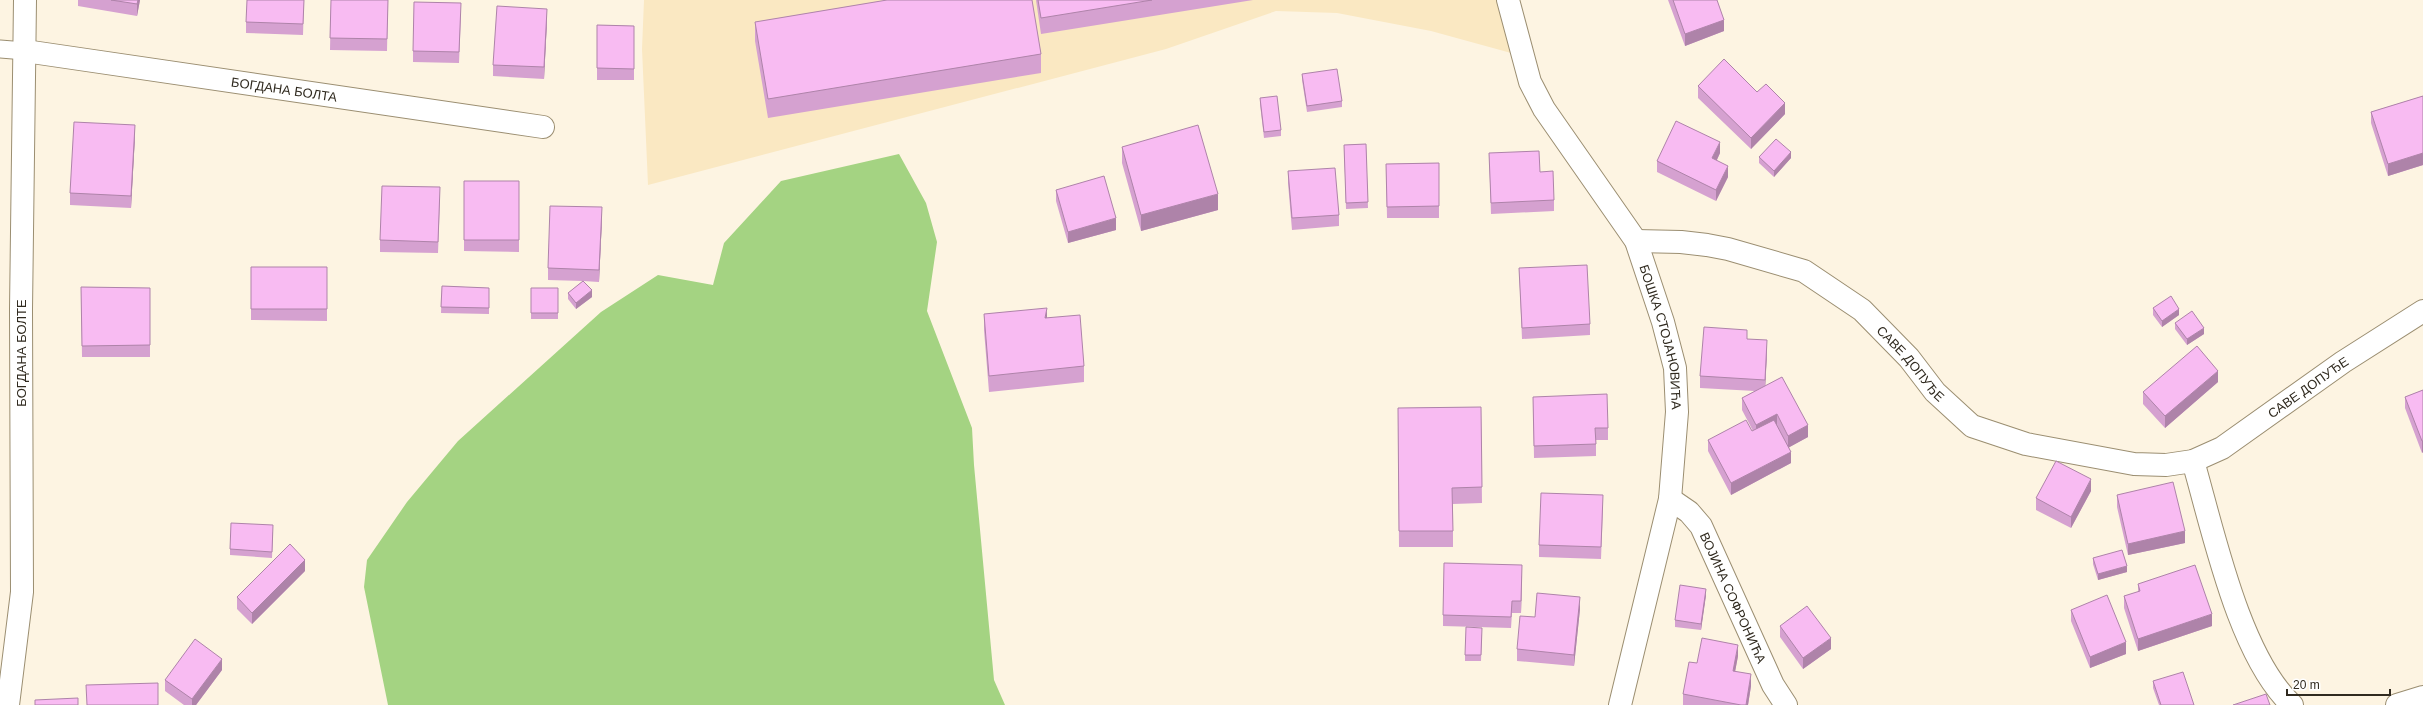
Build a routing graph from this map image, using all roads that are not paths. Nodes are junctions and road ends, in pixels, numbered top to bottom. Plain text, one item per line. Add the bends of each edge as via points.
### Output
1 (25, 0) edge
2 (1508, 0) edge
3 (0, 49) edge
4 (25, 51) junction
5 (544, 126) dead end
6 (1636, 241) junction
7 (2423, 311) edge
8 (2193, 461) junction
9 (1670, 500) junction
10 (2423, 697) edge
11 (8, 705) edge
12 (1620, 705) edge
13 (1786, 705) edge
14 (2292, 705) edge
15 (2397, 705) edge

1 - 4 street, БОГДАНА БОЛТЕ
2 - 6 street, БОШКА СТОЈАНОВИЋА via 1530,82 1544,109
3 - 4 lane
4 - 5 street, БОГДАНА БОЛТА
4 - 11 street, БОГДАНА БОЛТЕ via 21,310 22,592
6 - 8 street, САВЕ ДОПУЂЕ via 1714,246 1804,271 1862,310 1909,358 1935,392 1972,426 2026,444 2119,462 2166,465
6 - 9 street, БОШКА СТОЈАНОВИЋА via 1663,322 1675,368 1677,412
7 - 8 street, САВЕ ДОПУЂЕ via 2343,362 2222,448
8 - 14 street via 2239,617 2270,680
9 - 12 street, БОШКА СТОЈАНОВИЋА
9 - 13 street, ВОЈИНА СОФРОНИЋА via 1689,512 1701,526 1773,685
10 - 15 street

